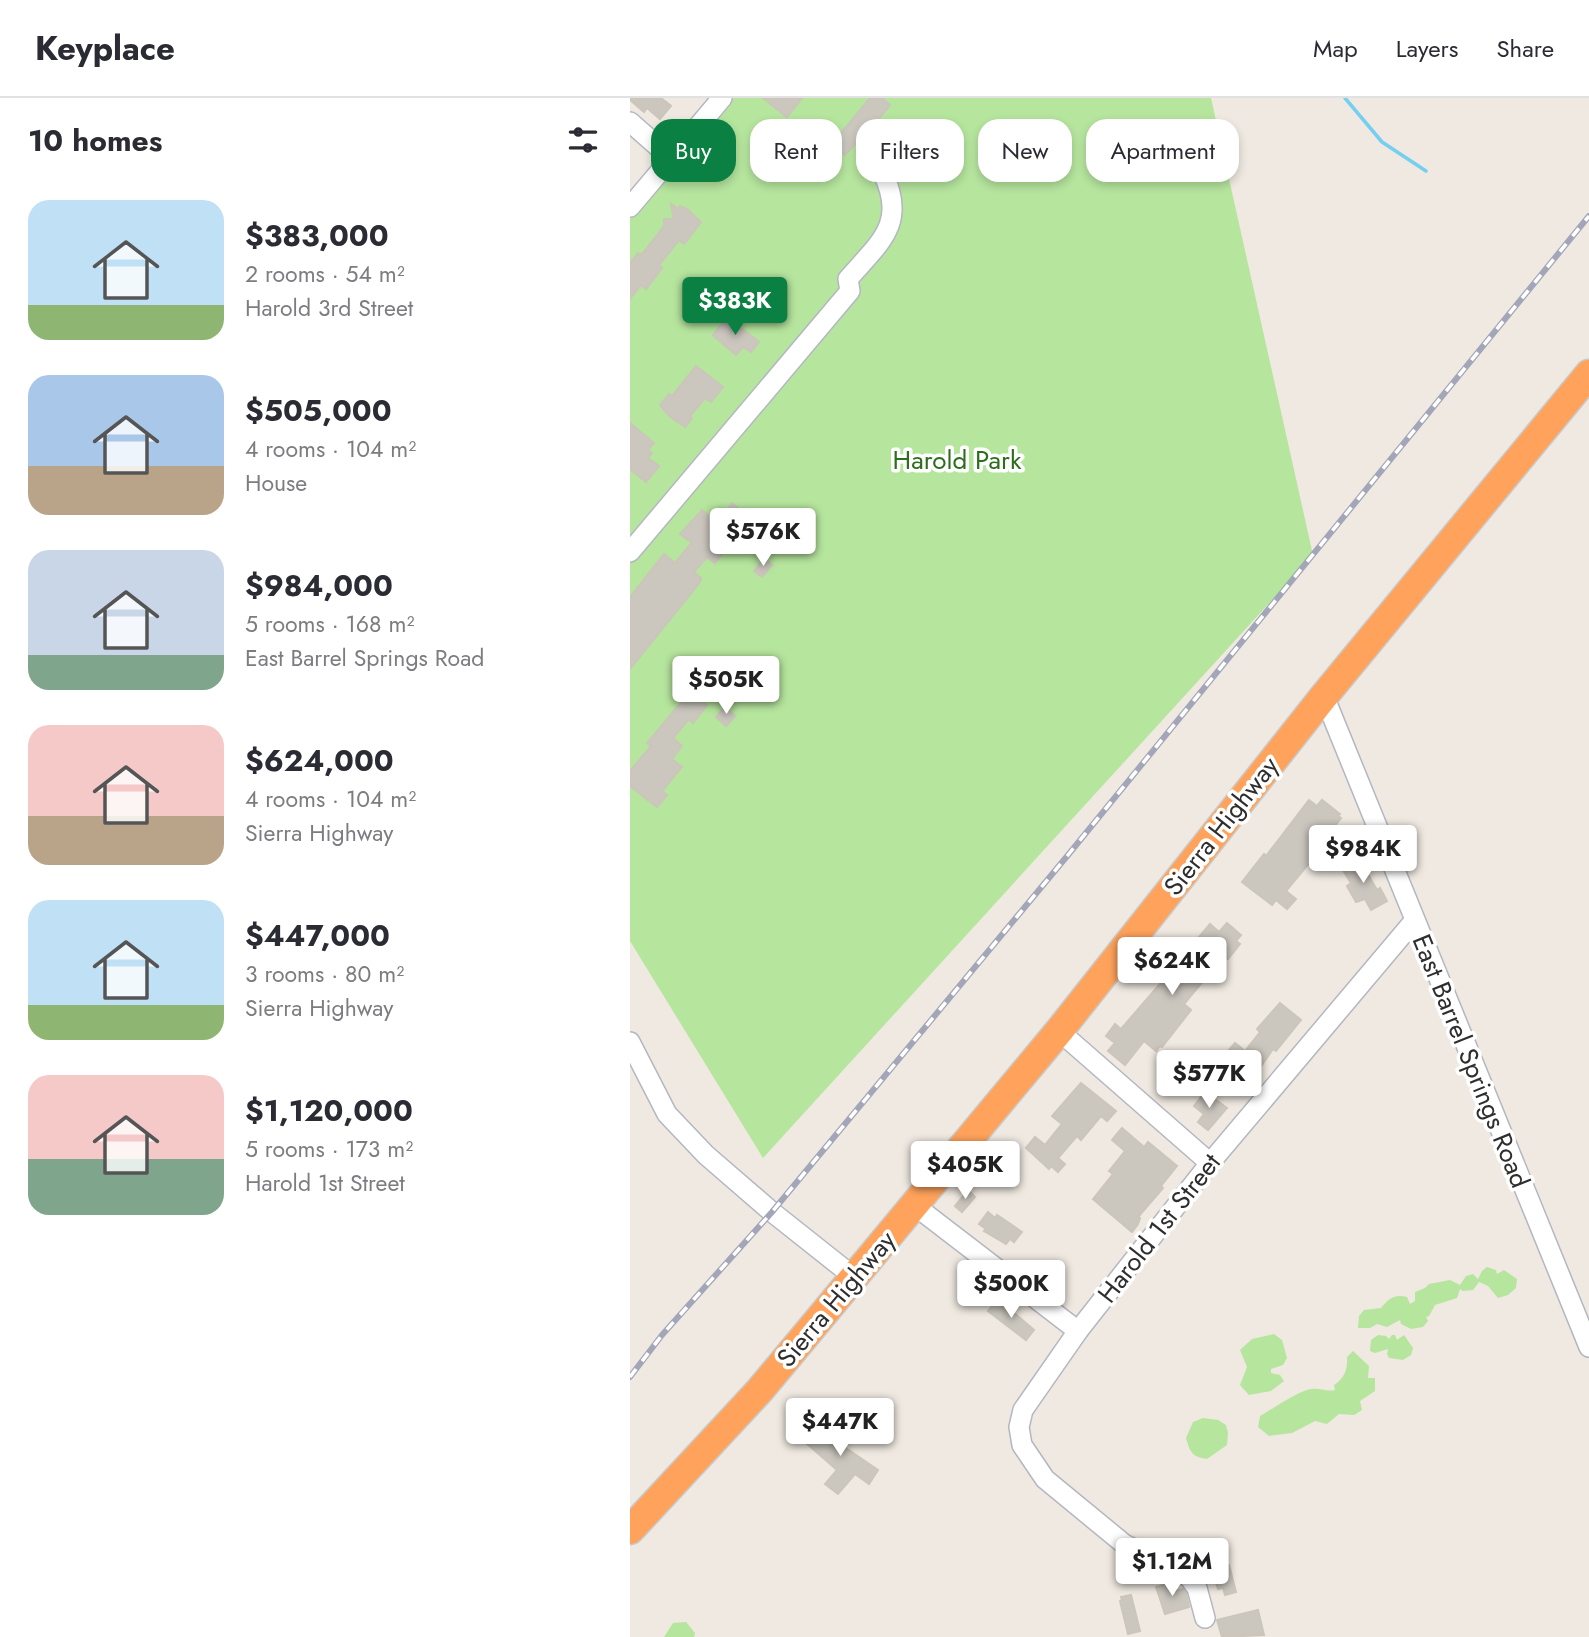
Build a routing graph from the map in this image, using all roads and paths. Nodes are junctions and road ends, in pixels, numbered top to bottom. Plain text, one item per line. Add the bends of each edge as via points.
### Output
1 (722, 98) edge
2 (704, 119) edge
3 (630, 122) edge
4 (651, 140) edge
5 (651, 182) edge
6 (887, 182) edge
7 (630, 207) edge
8 (1589, 374) edge
9 (630, 552) edge
10 (1324, 696) junction
11 (1413, 921) junction
12 (1059, 1031) junction
13 (630, 1042) edge
14 (1210, 1163) junction
15 (914, 1205) junction
16 (854, 1277) junction
17 (1077, 1331) junction
18 (1589, 1347) edge
19 (630, 1530) edge
20 (1205, 1618) dead end

1 - 2 street
3 - 4 street
5 - 7 street
6 - 9 street via 892,193 892,223 848,279 850,291
8 - 10 highway, Sierra Highway
10 - 11 street, East Barrel Springs Road
10 - 12 highway, Sierra Highway
11 - 14 street, Harold 1st Street
11 - 18 street, East Barrel Springs Road
12 - 14 street
12 - 15 highway, Sierra Highway
13 - 16 street via 667,1114 687,1135 772,1212
14 - 17 street, Harold 1st Street
15 - 16 highway, Sierra Highway
15 - 17 street
16 - 19 highway, Sierra Highway via 760,1390
17 - 20 street, Harold 1st Street via 1023,1410 1019,1427 1022,1445 1045,1479 1124,1544 1188,1576 1197,1587

